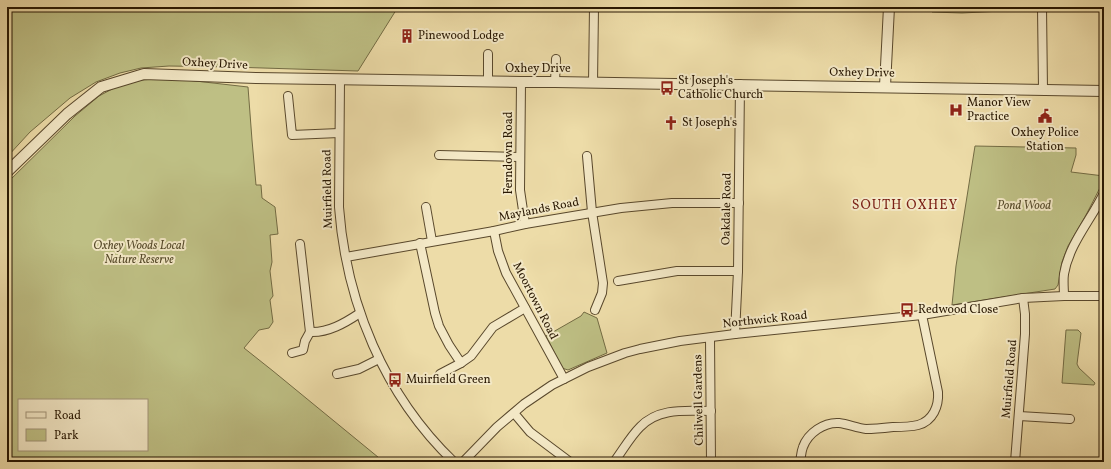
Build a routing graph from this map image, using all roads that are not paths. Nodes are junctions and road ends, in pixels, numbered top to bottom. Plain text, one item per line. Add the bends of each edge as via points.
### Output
1 (594, 7) edge
2 (889, 7) edge
3 (1042, 7) edge
4 (488, 54) dead end
5 (556, 59) dead end
6 (340, 79) junction
7 (488, 82) junction
8 (521, 82) junction
9 (555, 82) junction
10 (593, 83) junction
11 (740, 84) junction
12 (885, 86) junction
13 (1043, 90) junction
14 (1104, 91) edge
15 (288, 96) dead end
16 (339, 133) junction
17 (439, 155) dead end
18 (520, 156) junction
19 (587, 156) dead end
20 (7, 172) edge
21 (1104, 193) edge
22 (739, 203) junction
23 (426, 207) dead end
24 (592, 212) junction
25 (525, 224) junction
26 (494, 231) junction
27 (432, 241) junction
28 (420, 243) junction
29 (300, 244) dead end
30 (346, 257) junction
31 (738, 271) junction
32 (618, 281) dead end
33 (1064, 296) junction
34 (1104, 296) edge
35 (1023, 298) junction
36 (524, 308) junction
37 (595, 310) dead end
38 (360, 313) junction
39 (922, 315) junction
40 (310, 332) junction
41 (735, 334) junction
42 (710, 338) junction
43 (292, 353) dead end
44 (379, 359) junction
45 (461, 363) junction
46 (337, 374) dead end
47 (440, 374) dead end
48 (564, 379) junction
49 (712, 411) junction
50 (514, 413) junction
51 (1019, 416) junction
52 (1070, 419) dead end
53 (454, 462) edge
54 (463, 462) edge
55 (570, 462) edge
56 (614, 462) edge
57 (711, 462) edge
58 (800, 462) edge
59 (1015, 462) edge

1 - 10 street
2 - 12 street
3 - 13 street
4 - 7 street
5 - 9 street
6 - 7 street, Oxhey Drive
6 - 16 street, Muirfield Road
6 - 20 street, Oxhey Drive via 144,74 101,87 67,114
7 - 8 street, Oxhey Drive
8 - 9 street, Oxhey Drive
8 - 18 street, Ferndown Road
9 - 10 street, Oxhey Drive
10 - 11 street, Oxhey Drive
11 - 12 street, Oxhey Drive
11 - 22 street, Oakdale Road
12 - 13 street, Oxhey Drive
13 - 14 street, Oxhey Drive
15 - 16 street, Muirfield Road via 292,135
16 - 30 street, Muirfield Road via 339,207
17 - 18 street
18 - 25 street, Ferndown Road via 520,190
19 - 24 street
21 - 33 street via 1071,252 1064,275
22 - 24 street, Maylands Road via 672,204
22 - 31 street, Oakdale Road
23 - 27 street
24 - 25 street, Maylands Road
24 - 37 street via 603,283
25 - 26 street, Maylands Road
26 - 27 street, Maylands Road
26 - 36 street, Moortown Road via 506,273
27 - 28 street, Maylands Road
28 - 30 street, Maylands Road
28 - 45 street via 439,326
29 - 40 street
30 - 38 street, Muirfield Road
31 - 32 street via 677,271
31 - 41 street, Oakdale Road
33 - 34 street, Northwick Road
33 - 35 street, Northwick Road
35 - 39 street, Northwick Road
35 - 51 street, Muirfield Road via 1026,328
36 - 45 street via 493,328 471,356
36 - 48 street, Moortown Road
38 - 40 street via 338,326
38 - 44 street, Muirfield Road
39 - 41 street, Northwick Road
39 - 58 street via 938,392 936,410 919,425 868,429 838,423 823,426 805,442
40 - 43 street via 303,350
41 - 42 street, Northwick Road
42 - 48 street, Northwick Road via 680,341 633,351 588,367
42 - 49 street, Chilwell Gardens
44 - 46 street via 359,369
44 - 53 street, Muirfield Road via 408,408 428,435
45 - 47 street
48 - 50 street, Northwick Road via 538,394
49 - 56 street via 661,413 640,426
49 - 57 street, Chilwell Gardens
50 - 54 street, Northwick Road
50 - 55 street via 530,432
51 - 52 street
51 - 59 street, Muirfield Road

